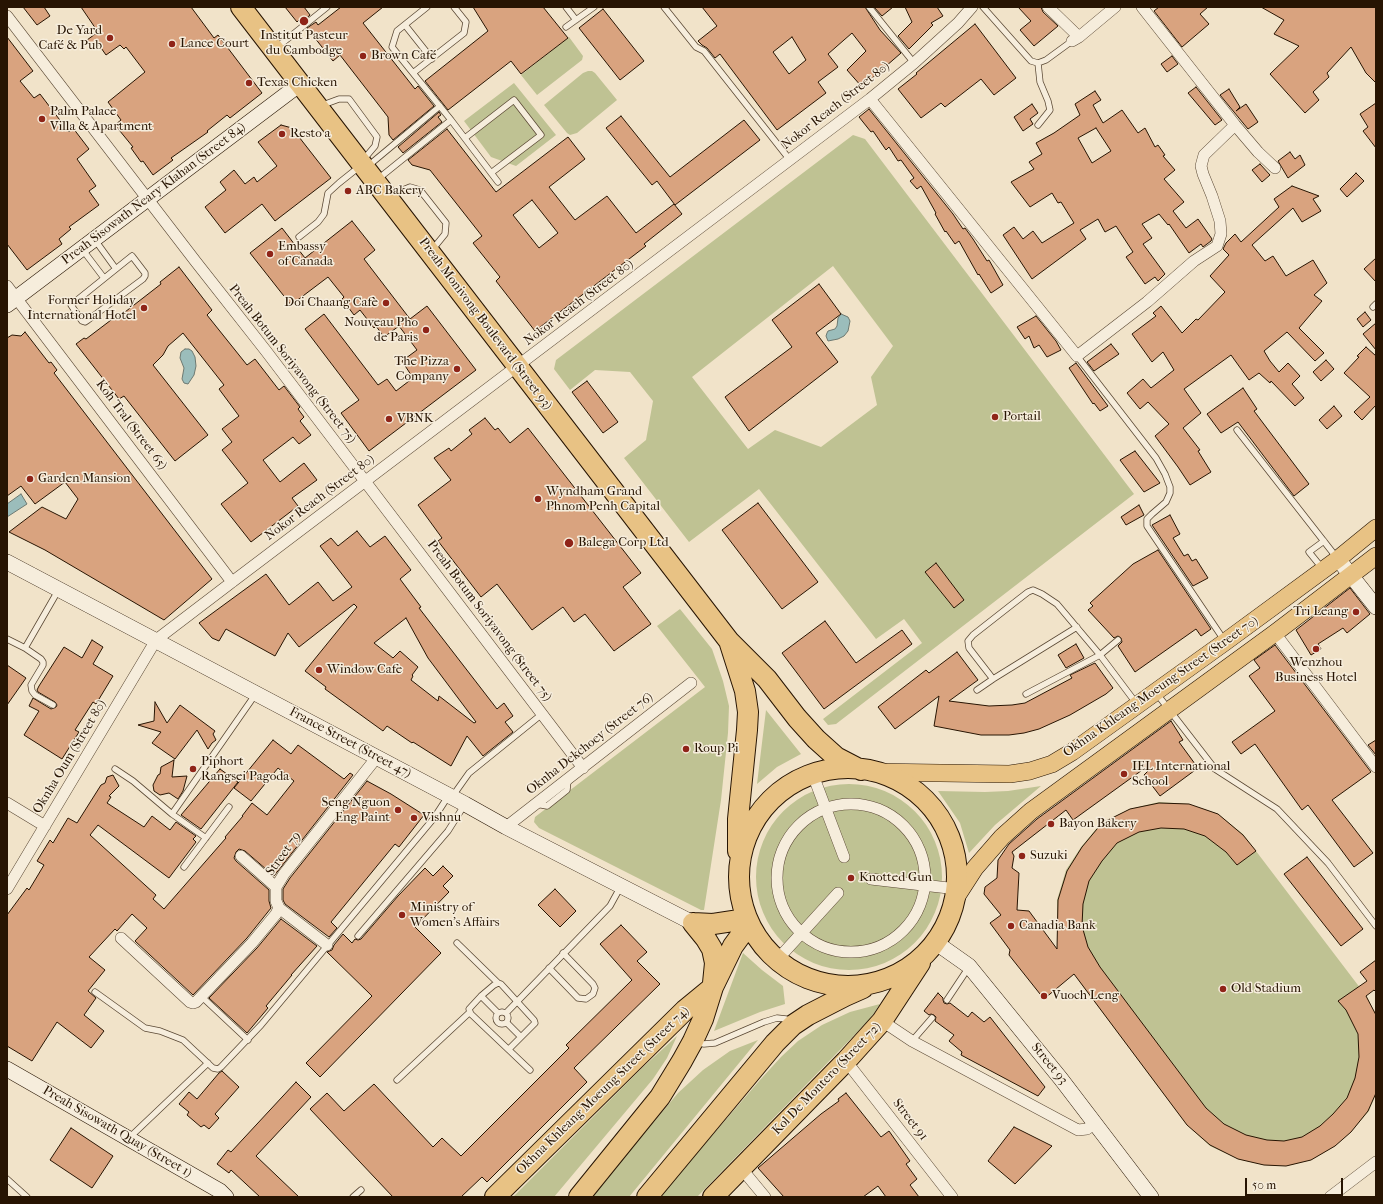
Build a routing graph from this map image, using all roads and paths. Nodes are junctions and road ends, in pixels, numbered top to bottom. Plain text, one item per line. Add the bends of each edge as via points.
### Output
1 (241, 7) edge
2 (327, 7) edge
3 (427, 7) edge
4 (454, 7) edge
5 (566, 7) edge
6 (594, 7) edge
7 (664, 7) edge
8 (869, 7) edge
9 (972, 7) edge
10 (983, 7) edge
11 (1048, 7) edge
12 (1115, 7) edge
13 (1142, 7) edge
14 (7, 16) edge
15 (576, 20) junction
16 (405, 25) junction
17 (566, 27) dead end
18 (1076, 39) junction
19 (274, 50) junction
20 (432, 59) junction
21 (914, 63) junction
22 (1038, 63) junction
23 (413, 73) junction
24 (300, 84) junction
25 (870, 99) junction
26 (440, 106) junction
27 (318, 107) junction
28 (451, 120) junction
29 (1038, 125) dead end
30 (1235, 125) junction
31 (465, 138) junction
32 (790, 160) junction
33 (1275, 168) dead end
34 (366, 169) junction
35 (490, 173) junction
36 (498, 182) dead end
37 (387, 197) junction
38 (148, 199) junction
39 (299, 237) dead end
40 (94, 239) junction
41 (82, 249) junction
42 (430, 252) junction
43 (116, 269) junction
44 (104, 278) junction
45 (7, 286) edge
46 (12, 302) edge
47 (1077, 356) junction
48 (518, 366) junction
49 (1237, 430) dead end
50 (366, 482) junction
51 (1376, 528) edge
52 (1324, 541) junction
53 (1376, 556) edge
54 (1338, 559) junction
55 (7, 562) edge
56 (1324, 570) junction
57 (1352, 576) junction
58 (232, 582) junction
59 (59, 589) junction
60 (1376, 607) edge
61 (1077, 627) junction
62 (1275, 633) junction
63 (7, 639) edge
64 (156, 640) junction
65 (1118, 640) dead end
66 (729, 641) junction
67 (1225, 642) junction
68 (24, 648) junction
69 (1100, 655) junction
70 (993, 679) junction
71 (691, 683) dead end
72 (977, 690) dead end
73 (1156, 692) junction
74 (256, 693) junction
75 (1026, 694) dead end
76 (1137, 705) junction
77 (53, 706) dead end
78 (1169, 710) junction
79 (542, 714) junction
80 (1150, 723) junction
81 (377, 757) junction
82 (1376, 767) edge
83 (583, 768) junction
84 (115, 769) dead end
85 (866, 771) junction
86 (813, 775) junction
87 (455, 799) junction
88 (7, 803) edge
89 (230, 807) dead end
90 (826, 808) junction
91 (172, 814) junction
92 (44, 826) junction
93 (506, 827) junction
94 (206, 838) junction
95 (241, 856) dead end
96 (844, 858) dead end
97 (184, 867) dead end
98 (738, 867) junction
99 (871, 879) dead end
100 (925, 885) junction
101 (621, 886) junction
102 (276, 887) junction
103 (7, 888) edge
104 (838, 892) dead end
105 (956, 894) junction
106 (279, 908) junction
107 (747, 922) junction
108 (693, 923) junction
109 (1376, 926) edge
110 (801, 933) junction
111 (358, 936) dead end
112 (121, 938) dead end
113 (456, 943) dead end
114 (327, 946) junction
115 (932, 946) junction
116 (563, 953) junction
117 (777, 960) junction
118 (969, 966) junction
119 (549, 968) junction
120 (498, 983) junction
121 (876, 983) junction
122 (713, 987) junction
123 (95, 992) dead end
124 (201, 996) junction
125 (481, 996) junction
126 (947, 1000) dead end
127 (517, 1001) junction
128 (470, 1012) junction
129 (498, 1013) junction
130 (506, 1013) junction
131 (932, 1018) dead end
132 (882, 1021) junction
133 (498, 1023) junction
134 (507, 1023) junction
135 (793, 1026) junction
136 (490, 1031) junction
137 (521, 1037) junction
138 (248, 1040) junction
139 (693, 1041) junction
140 (912, 1041) junction
141 (509, 1049) junction
142 (846, 1061) junction
143 (208, 1063) junction
144 (7, 1069) edge
145 (530, 1070) dead end
146 (397, 1080) dead end
147 (1095, 1123) junction
148 (128, 1139) junction
149 (1376, 1162) edge
150 (742, 1168) junction
151 (7, 1179) edge
152 (361, 1190) dead end
153 (27, 1197) edge
154 (226, 1197) edge
155 (353, 1197) edge
156 (495, 1197) edge
157 (579, 1197) edge
158 (647, 1197) edge
159 (713, 1197) edge
160 (765, 1197) edge
161 (952, 1197) edge
162 (1151, 1197) edge
163 (1330, 1197) edge

1 - 19 highway, Preah Monivong Boulevard (Street 93)
2 - 19 lane
3 - 16 lane
4 - 20 lane via 466,22 464,33
5 - 15 lane
6 - 15 lane
7 - 32 lane via 696,47 704,51
8 - 21 lane
9 - 21 street, Nokor Reach (Street 80)
10 - 22 lane via 1031,61
11 - 18 street
12 - 18 street
13 - 30 street
14 - 38 street, Preah Botum Soriyavong (Street 75)
15 - 17 lane
16 - 20 lane
16 - 23 lane via 397,31 392,47
18 - 22 lane
19 - 24 highway, Preah Monivong Boulevard (Street 93)
20 - 23 lane
21 - 25 street, Nokor Reach (Street 80)
22 - 29 lane via 1040,82 1050,110
23 - 26 lane
24 - 27 highway, Preah Monivong Boulevard (Street 93)
24 - 38 main road, Preah Sisowath Neary Klahan (Street 84)
25 - 32 street, Nokor Reach (Street 80)
25 - 47 street
26 - 28 lane
26 - 34 lane
27 - 34 highway, Preah Monivong Boulevard (Street 93)
27 - 34 lane via 339,99 349,100 363,118 377,137
28 - 31 lane
28 - 34 lane
30 - 33 street
30 - 47 street via 1204,155 1201,166 1220,221 1221,234 1217,246 1194,261 1147,302
31 - 35 lane
31 - 35 lane via 514,100 541,135
32 - 48 street, Nokor Reach (Street 80)
34 - 37 highway, Preah Monivong Boulevard (Street 93)
34 - 39 lane via 339,182 328,193 324,214
35 - 36 lane
37 - 42 highway, Preah Monivong Boulevard (Street 93)
37 - 42 lane via 410,187 420,190 446,223 445,234
38 - 40 main road, Preah Sisowath Neary Klahan (Street 84)
38 - 50 street, Preah Botum Soriyavong (Street 75)
40 - 41 main road, Preah Sisowath Neary Klahan (Street 84)
40 - 43 lane
41 - 44 lane
41 - 46 main road, Preah Sisowath Neary Klahan (Street 84)
42 - 48 highway, Preah Monivong Boulevard (Street 93)
43 - 44 lane
43 - 44 lane via 132,256 145,276 88,320 82,321 71,304
45 - 46 street, Koh Tral (Street 65)
46 - 58 street, Koh Tral (Street 65)
47 - 67 lane via 1156,458 1165,474 1170,493 1166,502 1147,519 1147,526
48 - 50 street, Nokor Reach (Street 80)
48 - 66 highway, Preah Monivong Boulevard (Street 93)
49 - 52 lane
50 - 58 street, Nokor Reach (Street 80)
50 - 79 street, Preah Botum Soriyavong (Street 75)
51 - 54 main road, Okhna Khleang Moeung Street (Street 70)
52 - 54 lane
52 - 56 lane via 1309,552
53 - 57 main road, Okhna Khleang Moeung Street (Street 70)
54 - 56 main road, Okhna Khleang Moeung Street (Street 70)
54 - 57 main road
55 - 59 main road, France Street (Street 47)
56 - 67 main road, Okhna Khleang Moeung Street (Street 70)
57 - 60 main road
57 - 62 main road, Okhna Khleang Moeung Street (Street 70)
58 - 64 street, Nokor Reach (Street 80)
59 - 64 main road, France Street (Street 47)
59 - 68 lane
61 - 69 lane
61 - 70 lane
61 - 70 lane via 1057,604 1033,590 1028,592 968,641 969,648
62 - 78 main road, Okhna Khleang Moeung Street (Street 70)
62 - 82 street
63 - 68 lane
64 - 74 main road, France Street (Street 47)
64 - 92 street, Oknha Oum (Street 80)
65 - 69 lane
66 - 85 highway, Preah Monivong Boulevard (Street 93) via 767,679 816,739 836,757
66 - 98 highway, Preah Monivong Boulevard (Street 93) via 748,712 738,819
67 - 73 main road, Okhna Khleang Moeung Street (Street 70)
68 - 77 lane via 43,662 31,685 32,691
69 - 75 lane
69 - 76 lane
70 - 72 lane
71 - 83 street, Oknha Dekchoey (Street 76)
73 - 76 main road, Okhna Khleang Moeung Street (Street 70)
73 - 78 lane
74 - 81 main road, France Street (Street 47)
74 - 91 lane
76 - 80 main road
76 - 85 main road, Okhna Khleang Moeung Street (Street 70) via 1072,752 1052,764 1030,771 1010,774
78 - 80 main road, Okhna Khleang Moeung Street (Street 70)
78 - 109 lane via 1215,769 1277,809 1311,844
79 - 83 street, Preah Botum Soriyavong (Street 75)
79 - 87 lane via 469,774
80 - 105 main road, Okhna Khleang Moeung Street (Street 70) via 1031,811 1002,837
81 - 87 main road, France Street (Street 47)
81 - 102 street, Street 79
83 - 93 street, Oknha Dekchoey (Street 76)
84 - 91 lane
85 - 86 highway via 838,770
85 - 105 highway via 895,779 916,791 941,818 955,852
86 - 90 street
86 - 98 highway via 778,795 764,810 746,840
87 - 93 main road, France Street (Street 47)
87 - 111 lane via 448,831
87 - 114 lane via 434,818
88 - 92 street
89 - 94 lane
90 - 96 street
90 - 100 street via 860,804 891,815 904,825 921,853
90 - 110 street via 813,814 790,835 782,848 778,863 778,894 791,923
91 - 94 lane
92 - 103 street, Oknha Oum (Street 80)
93 - 101 main road, France Street (Street 47)
94 - 97 lane
95 - 102 street
98 - 107 highway via 737,885
99 - 100 street
100 - 105 street
100 - 110 street via 915,916 905,929 878,947 846,952 815,943
101 - 108 main road, France Street (Street 47)
101 - 116 lane via 610,906
102 - 106 street, Street 79
104 - 110 street
105 - 115 highway via 946,923
106 - 114 street
106 - 124 street via 252,943
107 - 108 highway
107 - 117 highway
107 - 122 highway
108 - 122 highway via 712,949
110 - 117 street
112 - 124 street via 191,1003 196,1002
113 - 120 lane
114 - 138 lane
115 - 118 main road, Street 93
115 - 121 highway via 904,971
115 - 132 highway, Kol De Montero (Street 72)
116 - 119 lane
116 - 119 lane via 594,984 593,994 586,999 578,998
117 - 121 highway via 803,975 832,984 846,986
118 - 126 lane
118 - 147 main road, Street 93
119 - 127 lane
120 - 125 lane
120 - 127 lane
121 - 135 highway via 822,1007
122 - 139 highway
122 - 156 highway, Okhna Khleang Moeung Street (Street 74) via 685,1010
123 - 143 lane via 145,1028 160,1031 186,1042
124 - 138 lane
125 - 128 lane via 469,1009
125 - 129 lane
127 - 130 lane
127 - 137 lane via 535,1023
128 - 136 lane
128 - 146 lane
129 - 130 lane
129 - 133 lane
130 - 134 lane via 509,1018
131 - 140 lane
132 - 140 street
132 - 142 highway, Kol De Montero (Street 72)
133 - 134 lane
133 - 136 lane
134 - 137 lane
135 - 139 lane via 786,1019 777,1018 716,1043 704,1044
135 - 158 highway via 775,1043
136 - 141 lane
137 - 141 lane
138 - 143 lane via 218,1069
139 - 157 highway via 660,1097
140 - 147 street via 1078,1130 1087,1129
141 - 145 lane
142 - 150 highway, Kol De Montero (Street 72)
142 - 161 street, Street 91
143 - 148 lane
144 - 148 main road, Preah Sisowath Quay (Street 1)
147 - 162 main road, Street 93
148 - 154 main road, Preah Sisowath Quay (Street 1) via 220,1191
149 - 163 street
150 - 159 highway, Kol De Montero (Street 72)
150 - 160 street
151 - 153 lane
152 - 155 lane

